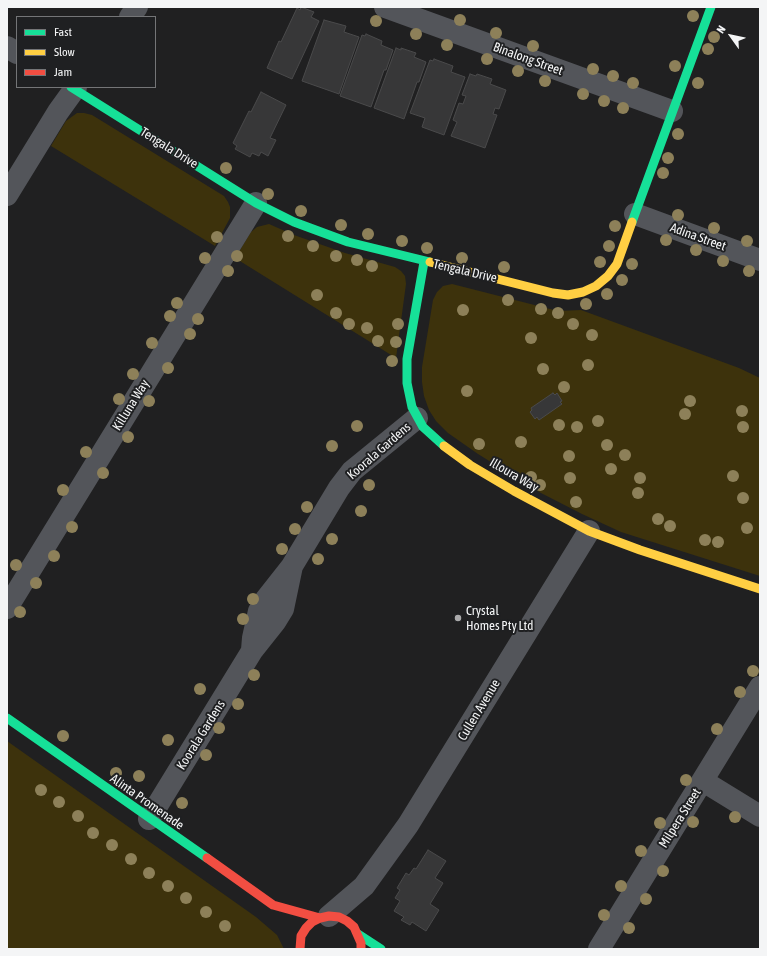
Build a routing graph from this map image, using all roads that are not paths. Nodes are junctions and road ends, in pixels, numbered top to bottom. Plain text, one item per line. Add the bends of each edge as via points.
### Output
1 (137, 7) edge
2 (385, 7) edge
3 (711, 7) edge
4 (131, 16) edge
5 (7, 47) edge
6 (16, 53) edge
7 (74, 88) edge
8 (672, 112) junction
9 (7, 195) edge
10 (256, 203) junction
11 (636, 214) junction
12 (760, 260) edge
13 (424, 262) junction
14 (417, 418) junction
15 (589, 531) junction
16 (760, 589) edge
17 (7, 608) edge
18 (760, 687) edge
19 (7, 718) edge
20 (703, 781) junction
21 (760, 816) edge
22 (149, 819) junction
23 (364, 886) junction
24 (273, 905) junction
25 (280, 916) dead end
26 (325, 917) junction
27 (356, 930) junction
28 (292, 933) dead end
29 (300, 947) edge
30 (361, 949) edge
31 (381, 949) edge
32 (600, 949) edge

1 - 4 street
2 - 8 street, Binalong Street
3 - 8 street, Tengala Drive
5 - 6 street
7 - 9 street
7 - 10 street, Tengala Drive
8 - 11 street, Tengala Drive
10 - 13 street, Tengala Drive via 321,233
10 - 17 street, Killuna Way
11 - 12 street, Adina Street
11 - 13 street, Tengala Drive via 617,264 596,286 583,292 568,295 553,293
13 - 14 street, Illoura Way via 407,359 407,383 412,408
14 - 15 street, Illoura Way via 442,445 470,465
14 - 22 street, Koorala Gardens via 352,471 339,488 292,566 259,611 252,651
15 - 16 street, Illoura Way
15 - 23 street, Cullen Avenue via 429,793
18 - 20 street, Milpera Street
19 - 22 street, Alinta Promenade
20 - 21 street
20 - 32 street, Milpera Street
22 - 24 street, Alinta Promenade
23 - 26 street, Cullen Avenue
23 - 27 street, Cullen Avenue
24 - 25 street, Alinta Promenade
24 - 26 street, Alinta Promenade
26 - 27 street, Alinta Promenade via 338,917 347,921
26 - 29 street via 312,922 306,928 301,936
27 - 30 street
27 - 31 street
28 - 29 street

